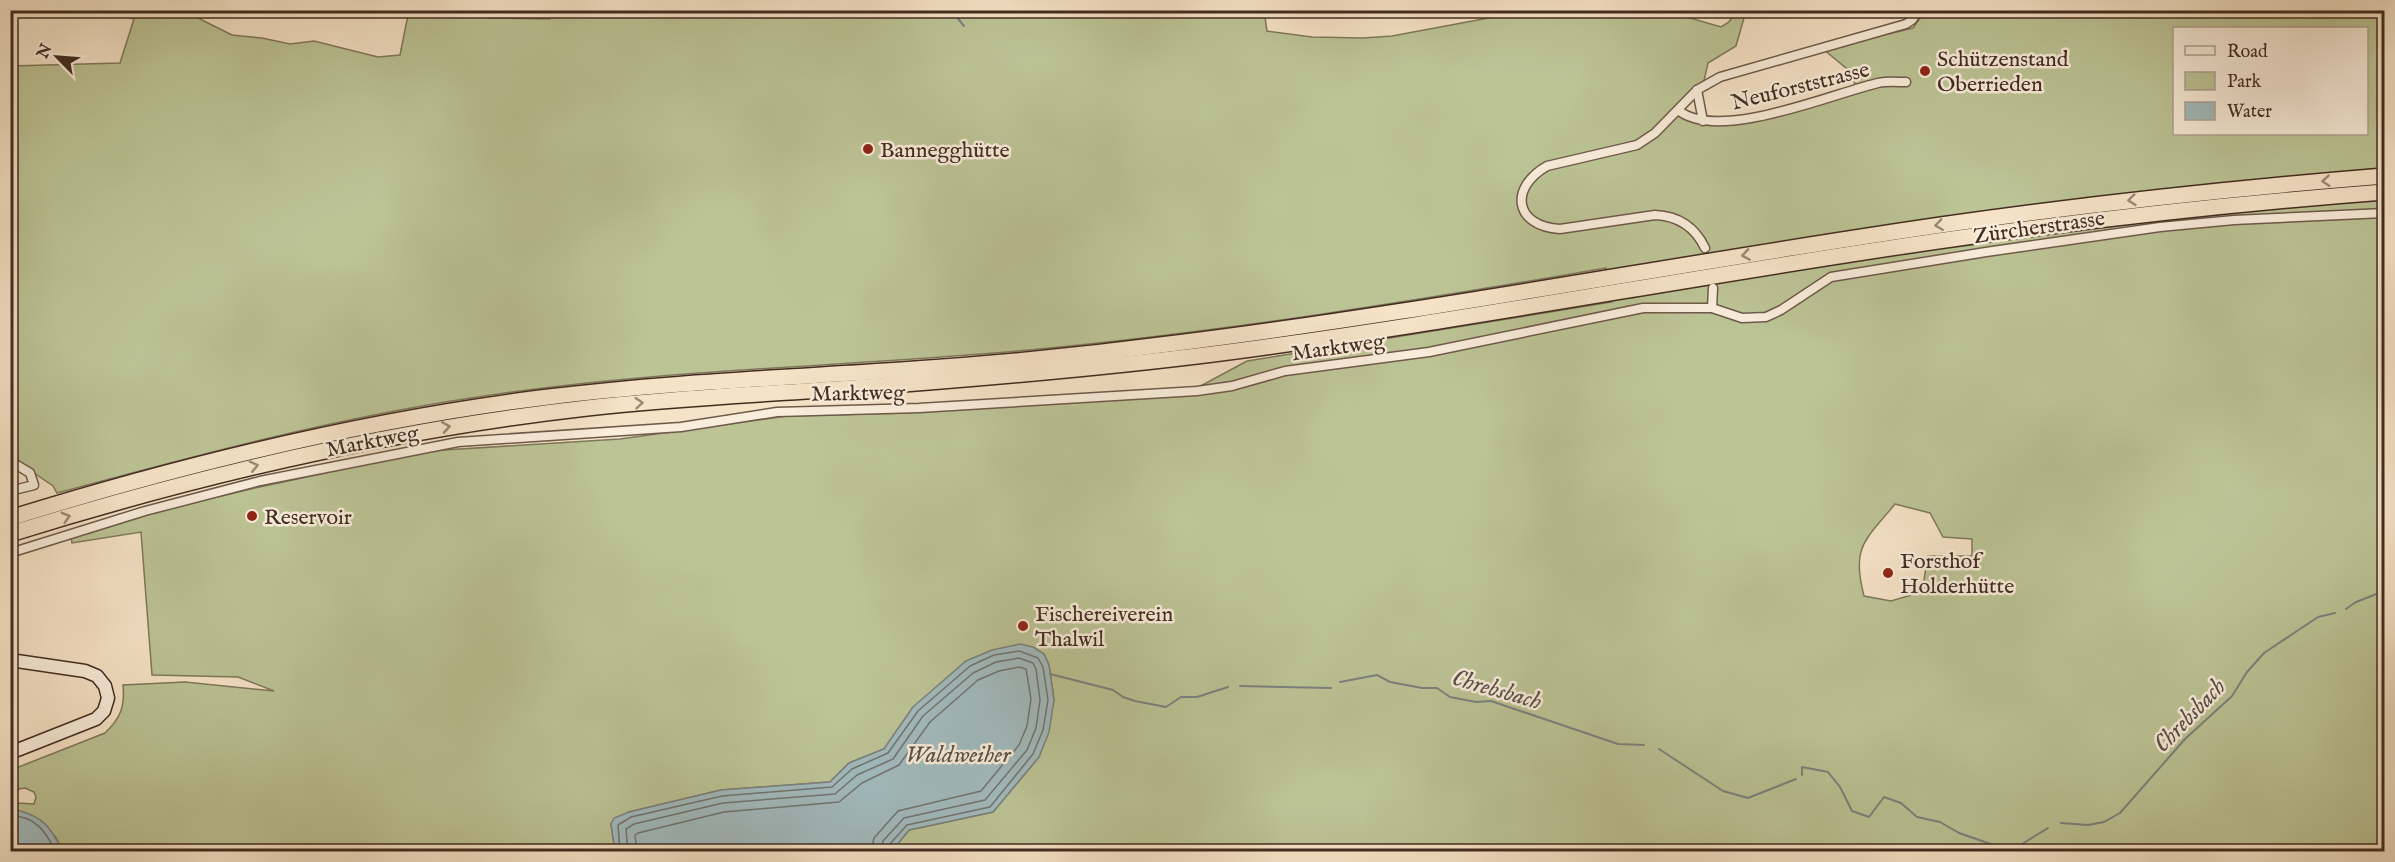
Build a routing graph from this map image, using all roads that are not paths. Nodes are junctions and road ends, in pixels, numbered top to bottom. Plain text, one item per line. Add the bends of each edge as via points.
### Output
1 (1919, 10) edge
2 (1906, 82) dead end
3 (1697, 90) junction
4 (1678, 110) junction
5 (1703, 121) junction
6 (2385, 176) edge
7 (2385, 192) edge
8 (2385, 213) edge
9 (1705, 248) dead end
10 (1713, 288) dead end
11 (1712, 308) junction
12 (10, 461) edge
13 (10, 491) edge
14 (10, 518) edge
15 (10, 534) edge
16 (10, 553) edge
17 (10, 660) edge
18 (10, 753) edge

1 - 3 street via 1906,24 1739,71
2 - 5 street, Neuforststrasse via 1880,82 1747,119
3 - 4 street
3 - 5 street, Neuforststrasse
4 - 5 street, Neuforststrasse
4 - 9 street via 1637,145 1547,166 1535,173 1526,182 1522,196 1524,212 1544,228 1560,230 1666,215 1697,232
6 -> 14 highway via 2222,190 1946,224 1448,304 1161,345 991,363 631,388 493,404 243,452
15 -> 7 highway via 255,465 505,418 675,400 1024,375 1201,355 1964,237
8 - 11 street, Zürcherstrasse via 2160,227 1840,274 1766,317 1742,318
10 - 11 street
11 - 16 street, Marktweg via 1643,308 1429,352 1285,371 1197,391 785,412 681,427 458,442 260,481
12 - 13 street via 30,473 34,485
17 - 18 main road via 92,673 105,686 108,698 96,719

